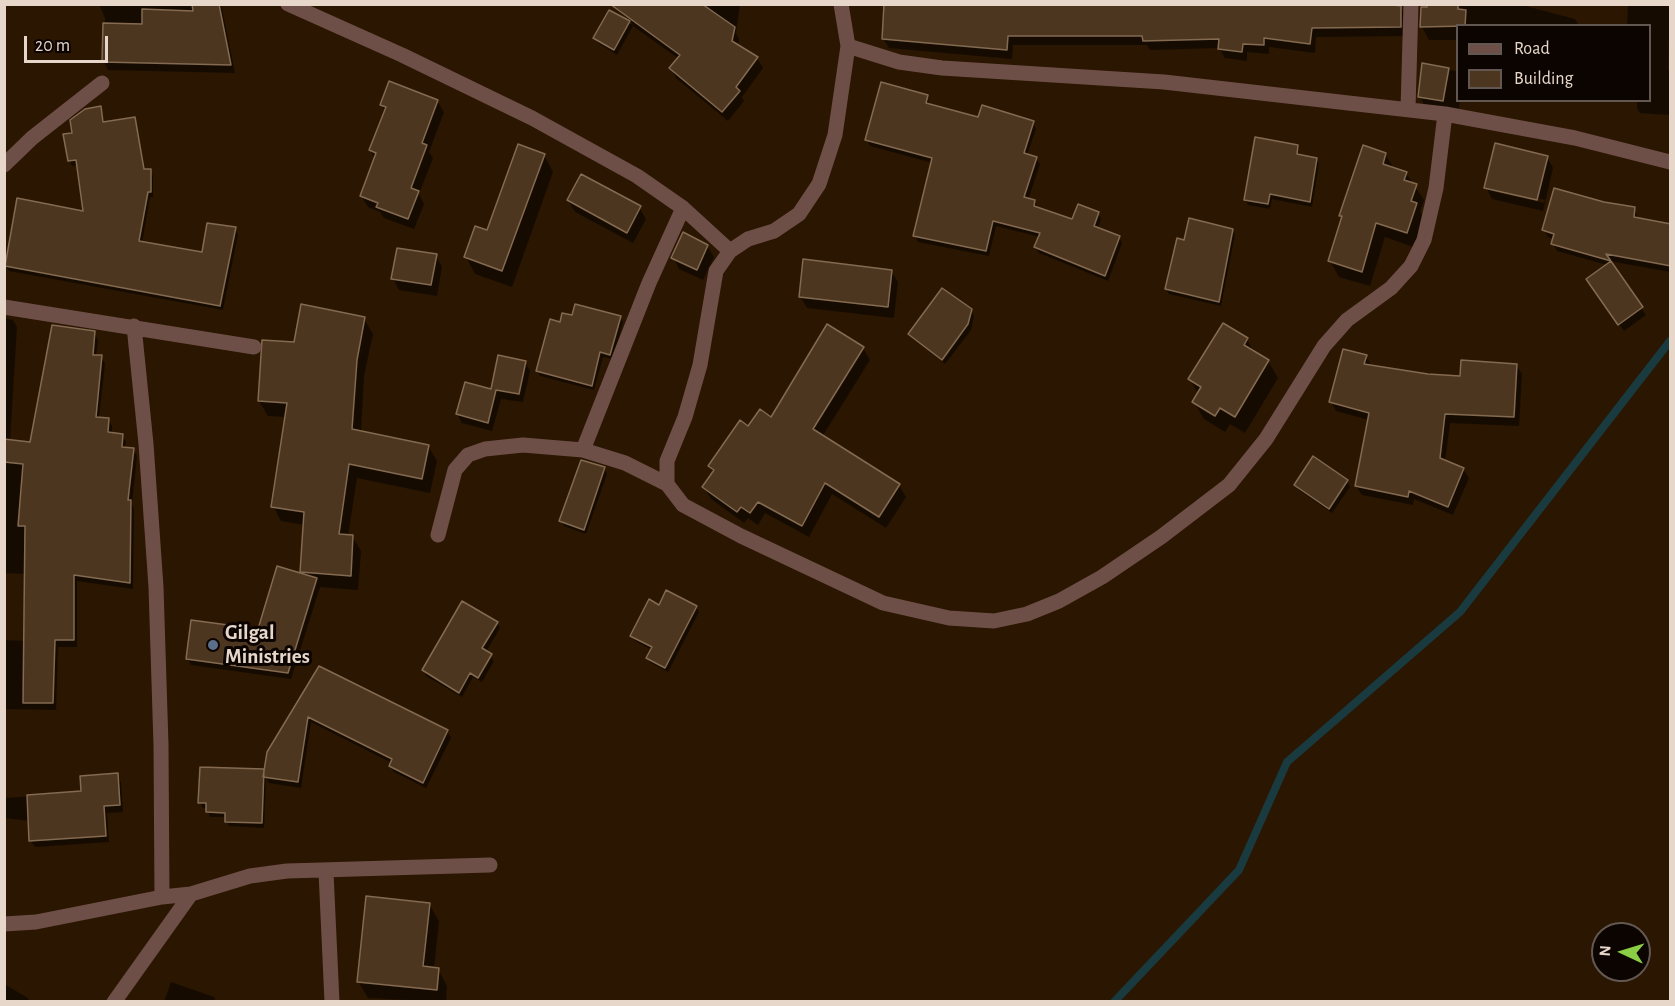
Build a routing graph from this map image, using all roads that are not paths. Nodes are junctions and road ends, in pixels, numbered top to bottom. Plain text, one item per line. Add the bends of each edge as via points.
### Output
1 (288, 4) edge
2 (841, 4) edge
3 (1411, 4) edge
4 (848, 46) junction
5 (102, 83) dead end
6 (1408, 109) junction
7 (1445, 114) junction
8 (1671, 162) edge
9 (4, 165) edge
10 (683, 208) junction
11 (730, 251) junction
12 (4, 306) edge
13 (134, 326) junction
14 (254, 347) dead end
15 (583, 450) junction
16 (667, 484) junction
17 (438, 535) dead end
18 (490, 865) dead end
19 (326, 872) junction
20 (191, 894) junction
21 (162, 897) junction
22 (4, 924) edge
23 (114, 1002) edge
24 (332, 1002) edge

1 - 10 street via 532,118 637,176
2 - 4 street
3 - 6 street
4 - 6 street via 898,62 942,68 1164,82
4 - 11 street via 835,135 819,184 799,214 774,231 748,239
5 - 9 street
6 - 7 street
7 - 8 street via 1575,138
7 - 16 street via 1427,230 1411,266 1390,288 1347,320 1324,346 1266,439 1229,485 1161,537 1059,601 1027,614 994,621 949,618 883,603 683,505
10 - 11 street
10 - 15 street
11 - 16 street via 716,271 700,365 667,461
12 - 13 street
13 - 14 street
13 - 21 street via 147,444 156,587
15 - 16 street via 625,463
15 - 17 street via 523,445 485,448 468,455 455,470
18 - 19 street
19 - 20 street via 287,871 249,876
19 - 24 street
20 - 21 street
20 - 23 street
21 - 22 street via 36,922

